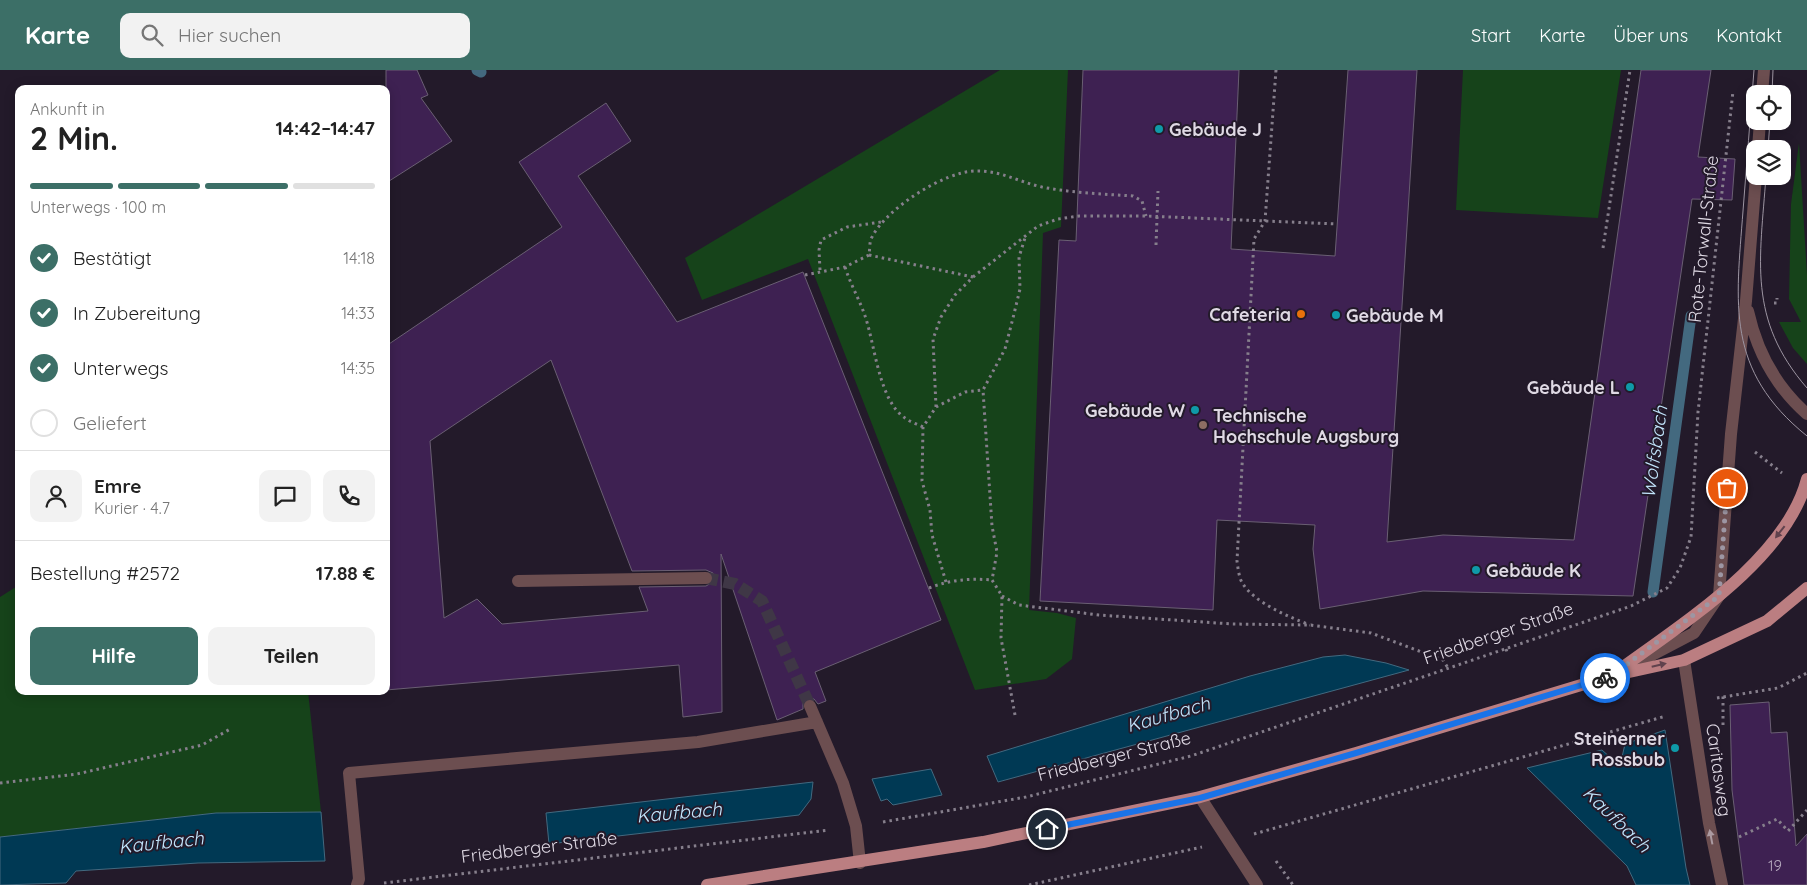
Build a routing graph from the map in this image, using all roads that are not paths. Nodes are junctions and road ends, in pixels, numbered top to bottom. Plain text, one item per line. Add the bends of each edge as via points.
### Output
1 (1764, 70) edge
2 (1763, 85) edge
3 (1755, 185) edge
4 (1746, 301) junction
5 (1807, 414) edge
6 (1806, 485) edge
7 (706, 578) tunnel mouth
8 (518, 581) dead end
9 (1807, 588) edge
10 (1719, 596) junction
11 (1684, 660) junction
12 (1611, 676) junction
13 (810, 706) tunnel mouth
14 (817, 722) junction
15 (1200, 798) junction
16 (860, 863) junction
17 (357, 885) edge
18 (707, 885) edge
19 (1257, 885) edge
20 (1722, 885) edge

1 - 2 street
3 - 4 street
4 - 5 street via 1752,329 1768,366 1783,391
4 - 10 street via 1731,434
6 -> 10 main road via 1784,527 1755,562
7 - 8 street
9 - 11 main road via 1767,621
10 - 12 main road
12 -> 11 main road
20 -> 11 street, Caritasweg
12 - 15 main road
13 - 14 street
14 - 16 street via 843,784 856,826
14 - 17 street via 698,742 349,773
15 - 16 main road
15 - 19 street
16 - 18 main road

